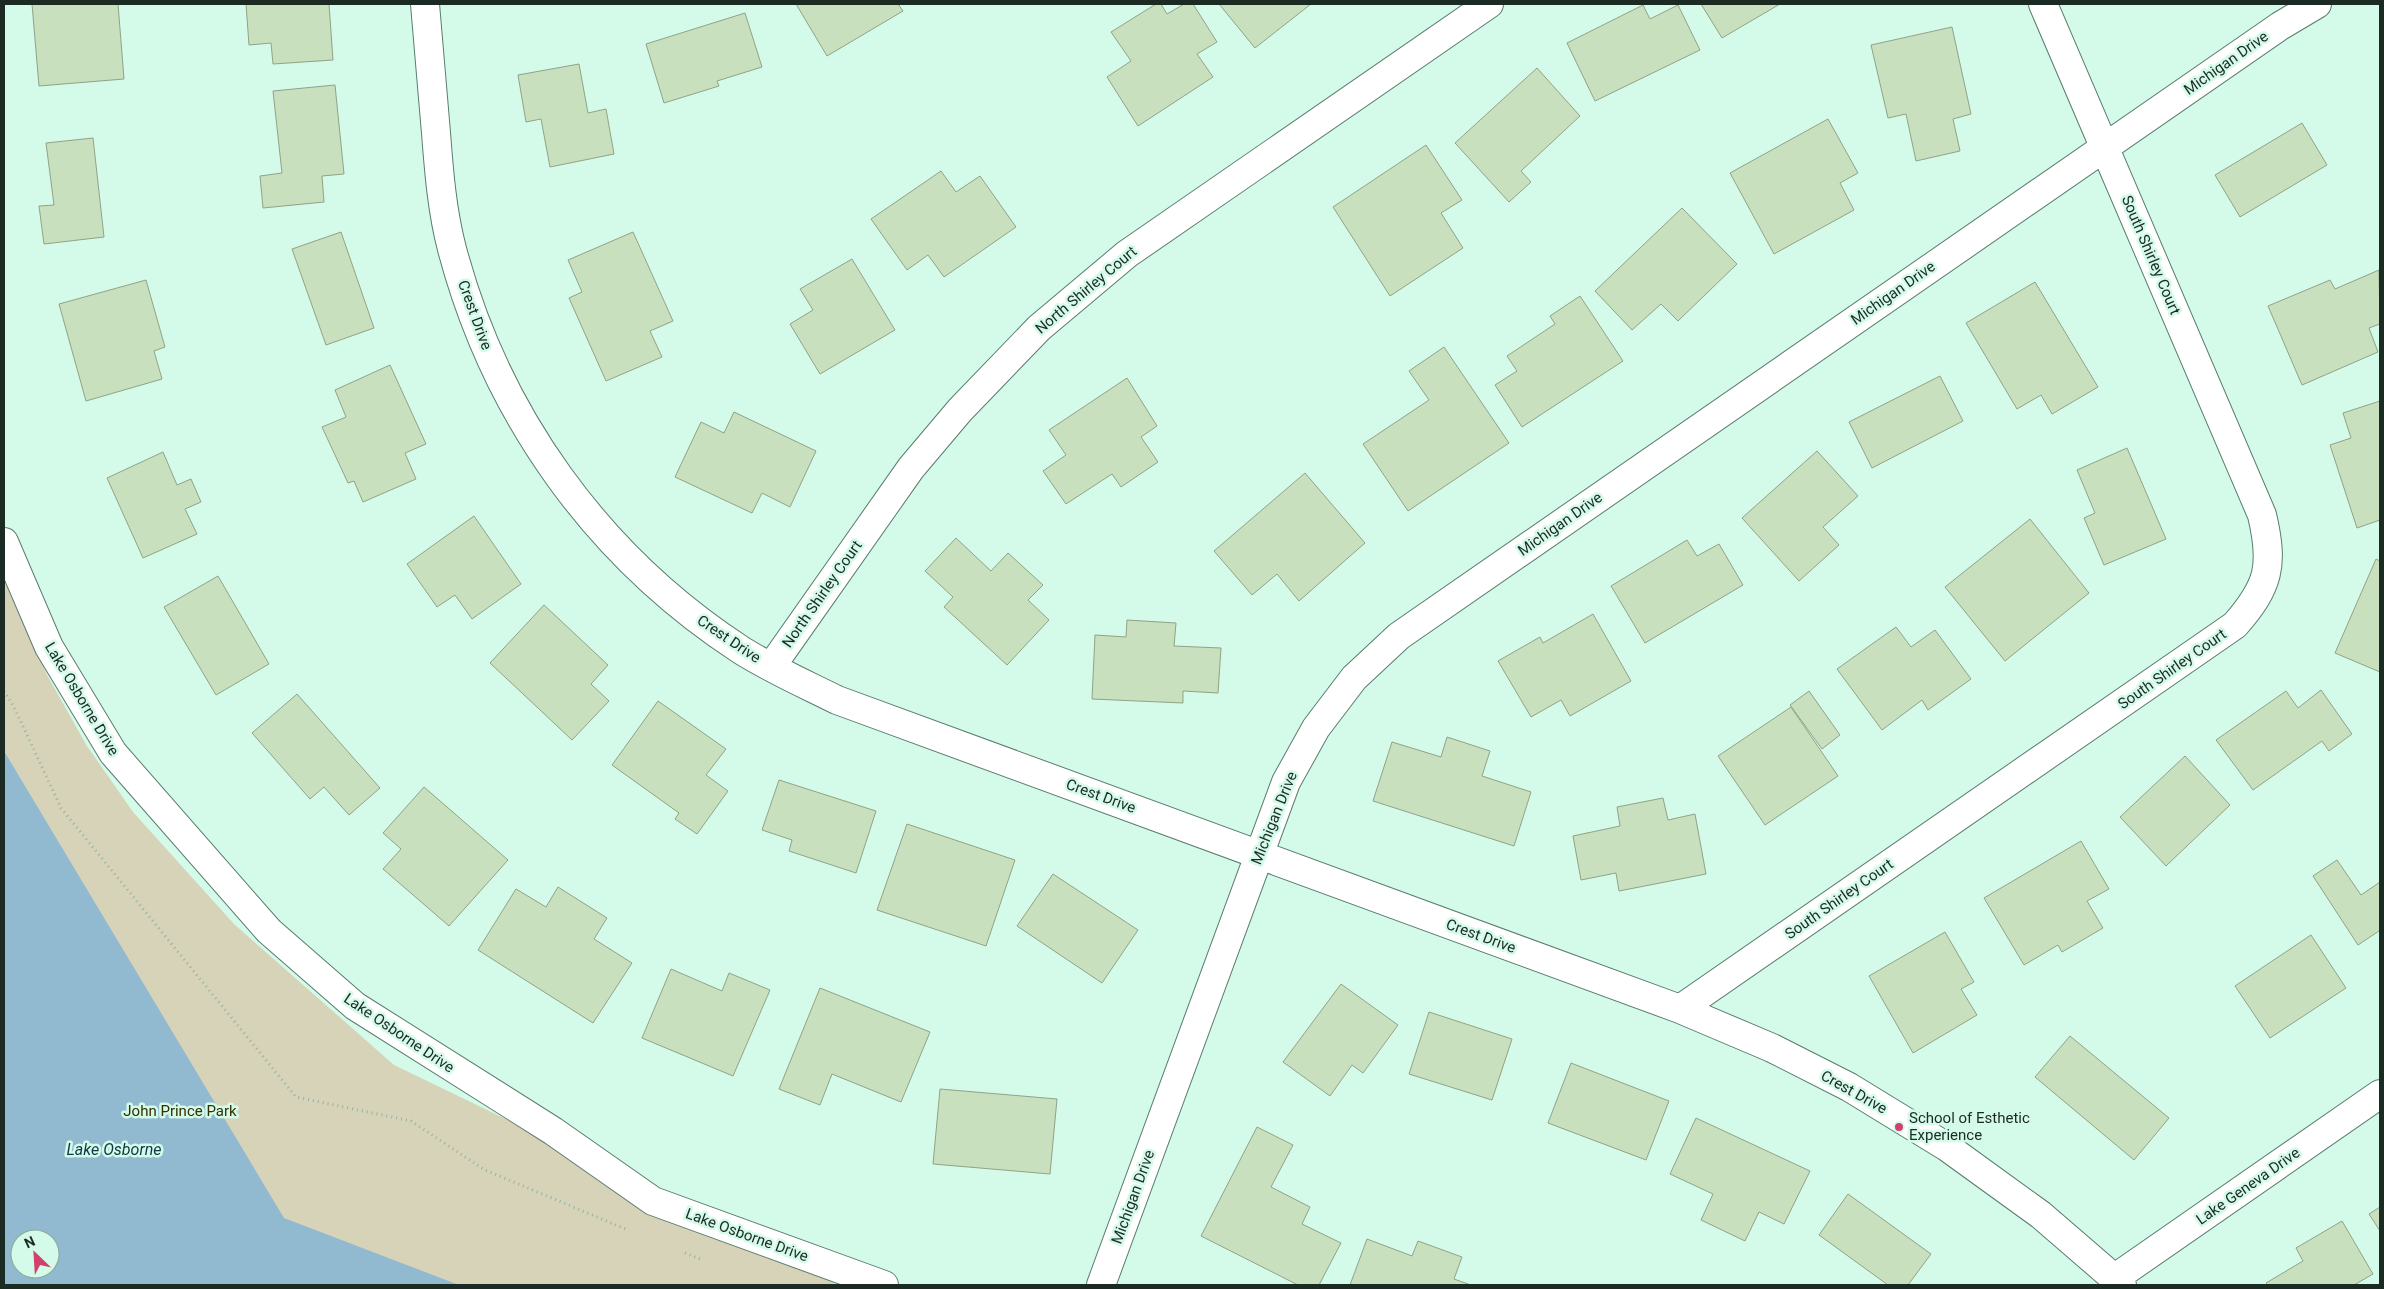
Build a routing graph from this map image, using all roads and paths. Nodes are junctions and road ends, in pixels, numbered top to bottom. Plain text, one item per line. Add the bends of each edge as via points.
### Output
1 (425, 4) edge
2 (1489, 4) edge
3 (2043, 4) edge
4 (2318, 4) edge
5 (2105, 147) junction
6 (4, 542) edge
7 (770, 667) junction
8 (4, 690) edge
9 (1258, 854) junction
10 (1680, 1009) junction
11 (2380, 1094) edge
12 (629, 1230) dead end
13 (684, 1253) dead end
14 (702, 1259) dead end
15 (2119, 1282) edge
16 (884, 1285) edge
17 (1101, 1285) edge

1 - 7 street, Crest Drive via 441,189 452,248 479,333 517,414 566,488 624,556 668,597
2 - 7 street, North Shirley Court via 1127,254 1039,328 960,410 911,468
3 - 5 street
4 - 5 street, Michigan Drive via 2285,22
5 - 9 street, Michigan Drive via 1399,636 1354,678 1316,728 1286,782
5 - 10 street, South Shirley Court via 2262,516 2269,545 2267,575 2255,602 2235,625
6 - 16 street, Lake Osborne Drive via 49,647 113,753 269,931 355,1006 553,1131 653,1200
7 - 9 street, Crest Drive via 837,700
8 - 12 path via 62,808 296,1097 411,1121 485,1170
9 - 10 street, Crest Drive
9 - 17 street, Michigan Drive
10 - 15 street, Crest Drive via 1772,1048 1849,1087 1947,1147 2041,1215
11 - 15 street, Lake Geneva Drive
13 - 14 path

